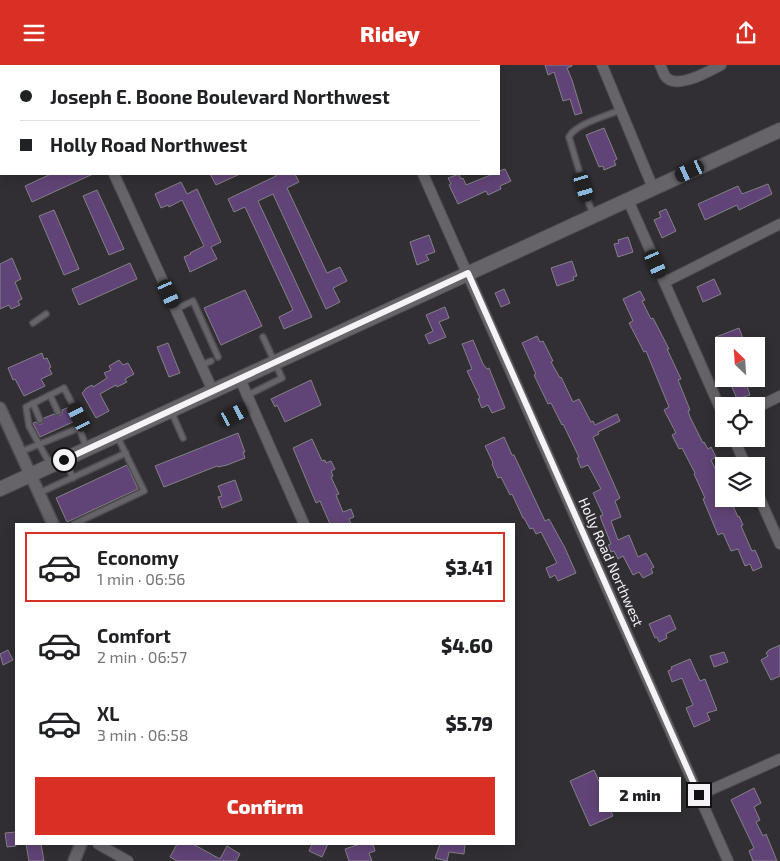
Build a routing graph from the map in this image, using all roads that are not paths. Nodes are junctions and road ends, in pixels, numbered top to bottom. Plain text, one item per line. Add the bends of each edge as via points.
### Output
1 (602, 65) edge
2 (660, 65) edge
3 (721, 65) edge
4 (620, 110) junction
5 (780, 130) edge
6 (114, 175) edge
7 (424, 175) edge
8 (653, 188) junction
9 (628, 200) junction
10 (594, 215) junction
11 (780, 224) edge
12 (468, 273) junction
13 (664, 282) junction
14 (176, 309) junction
15 (46, 314) dead end
16 (33, 323) dead end
17 (263, 337) dead end
18 (218, 357) dead end
19 (276, 362) junction
20 (240, 379) junction
21 (213, 391) junction
22 (50, 395) junction
23 (247, 396) junction
24 (780, 396) edge
25 (715, 397) edge
26 (33, 403) junction
27 (765, 404) edge
28 (252, 407) junction
29 (0, 408) edge
30 (171, 411) junction
31 (58, 412) dead end
32 (234, 415) dead end
33 (40, 420) dead end
34 (64, 426) dead end
35 (79, 428) junction
36 (66, 433) junction
37 (46, 434) dead end
38 (117, 436) junction
39 (183, 438) dead end
40 (49, 440) junction
41 (39, 445) junction
42 (88, 449) junction
43 (20, 452) junction
44 (126, 453) junction
45 (64, 460) junction
46 (51, 466) junction
47 (30, 476) junction
48 (73, 478) junction
49 (0, 489) edge
50 (38, 493) junction
51 (764, 507) edge
52 (53, 523) edge
53 (76, 523) edge
54 (304, 523) edge
55 (780, 544) edge
56 (780, 759) edge
57 (699, 795) junction
58 (81, 845) edge
59 (100, 845) edge
60 (74, 861) edge
61 (128, 861) edge
62 (728, 861) edge

1 - 4 street
2 - 3 street via 666,77 680,82
4 - 8 street
4 - 10 lane via 580,126 569,137
5 - 8 main road
6 - 14 street
7 - 12 street, Holly Road Northwest
8 - 9 main road
9 - 10 main road
9 - 13 street
10 - 12 main road
11 - 13 street
12 - 19 main road
12 - 57 street, Holly Road Northwest
13 - 25 street
14 - 18 lane via 193,301
14 - 21 street via 206,363
15 - 16 lane
17 - 19 lane
19 - 20 main road
19 - 23 lane via 281,380
20 - 21 main road
20 - 23 street
21 - 30 main road
22 - 26 lane
22 - 31 lane
22 - 35 lane via 64,388 79,417
23 - 28 street
24 - 27 street
26 - 33 lane
26 - 41 lane via 26,407 29,426
28 - 32 lane
28 - 54 street
29 - 43 street
30 - 38 main road
30 - 39 lane
34 - 36 lane
35 - 36 lane
35 - 42 lane
36 - 40 lane
37 - 40 lane
38 - 42 main road
38 - 44 lane
40 - 41 lane
41 - 43 lane
41 - 46 lane
42 - 45 main road
43 - 47 street
44 - 48 lane
44 - 53 lane via 144,491
45 - 46 main road
45 - 48 lane
46 - 47 main road
47 - 49 main road
47 - 50 street
48 - 50 lane
50 - 52 street
51 - 55 street
56 - 57 street
57 - 62 street, Holly Road Northwest
58 - 60 street
59 - 61 street

